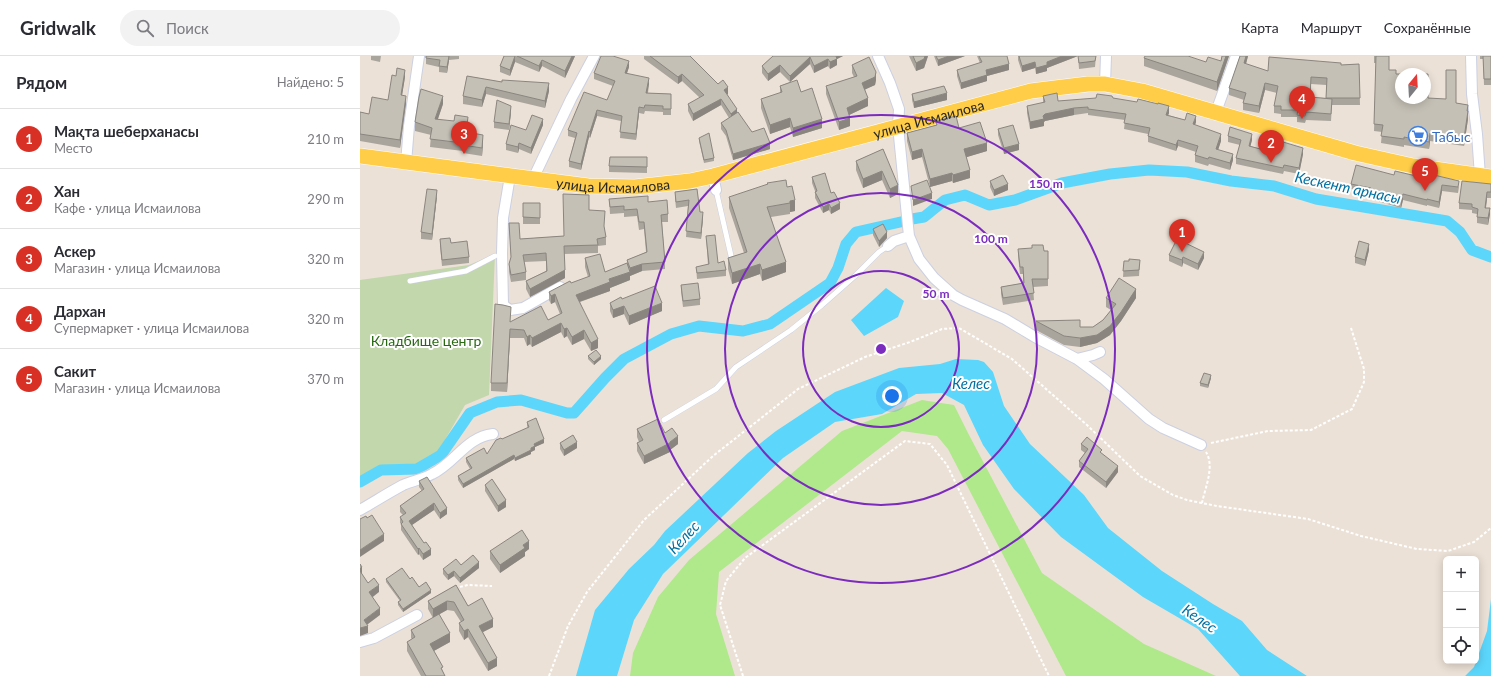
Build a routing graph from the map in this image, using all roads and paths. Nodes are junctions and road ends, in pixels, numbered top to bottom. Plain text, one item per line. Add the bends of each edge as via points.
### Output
1 (419, 56) edge
2 (594, 56) edge
3 (878, 56) edge
4 (1106, 56) edge
5 (1236, 56) edge
6 (1471, 56) edge
7 (1105, 84) junction
8 (1216, 112) junction
9 (898, 126) junction
10 (360, 156) edge
11 (406, 163) junction
12 (510, 176) junction
13 (1486, 176) edge
14 (533, 179) junction
15 (714, 183) junction
16 (909, 236) junction
17 (888, 246) joint
18 (498, 255) junction
19 (732, 260) edge
20 (410, 282) dead end
21 (569, 283) edge
22 (1351, 328) dead end
23 (1100, 352) dead end
24 (1077, 359) junction
25 (664, 420) dead end
26 (493, 434) dead end
27 (1201, 445) junction
28 (1202, 503) junction
29 (360, 510) edge
30 (1491, 528) edge
31 (492, 586) dead end
32 (450, 590) edge
33 (417, 615) dead end
34 (360, 642) edge
35 (549, 676) edge
36 (743, 676) edge
37 (1049, 676) edge

1 - 11 street
2 - 14 street
3 - 9 street via 899,109
4 - 7 street
5 - 8 street
6 - 13 street via 1477,134
7 - 8 main road, улица Исмаилова via 1142,91
7 - 9 main road, улица Исмаилова via 1031,91
8 - 13 main road, улица Исмаилова via 1355,153 1413,166
9 - 15 main road, улица Исмаилова
9 - 16 street
10 - 11 main road, улица Исмаилова
11 - 12 main road, улица Исмаилова
12 - 14 main road, улица Исмаилова
12 - 18 street
14 - 15 main road, улица Исмаилова via 588,186 634,187 690,181
15 - 19 lane
16 - 17 street
16 - 24 street via 919,259 934,278 953,295 978,309 1005,319
17 - 25 lane via 791,330 736,367 716,389
18 - 20 lane via 466,271
18 - 21 street via 503,306 506,308 523,308
22 - 27 path via 1364,369 1364,382 1352,409 1311,430 1268,431
23 - 24 street
24 - 27 street via 1149,419
26 - 29 street via 474,440 432,474 404,485
27 - 28 path via 1210,458
28 - 30 path via 1308,519 1361,536 1416,549 1448,551 1474,542
28 - 35 path via 1173,495 1140,476 1012,359 959,328 942,328 865,357 798,389 713,456 644,520 587,592 568,626
31 - 32 path via 468,585
33 - 34 street via 374,638
36 - 37 path via 720,605 726,581 744,558 905,442 930,444 947,464

